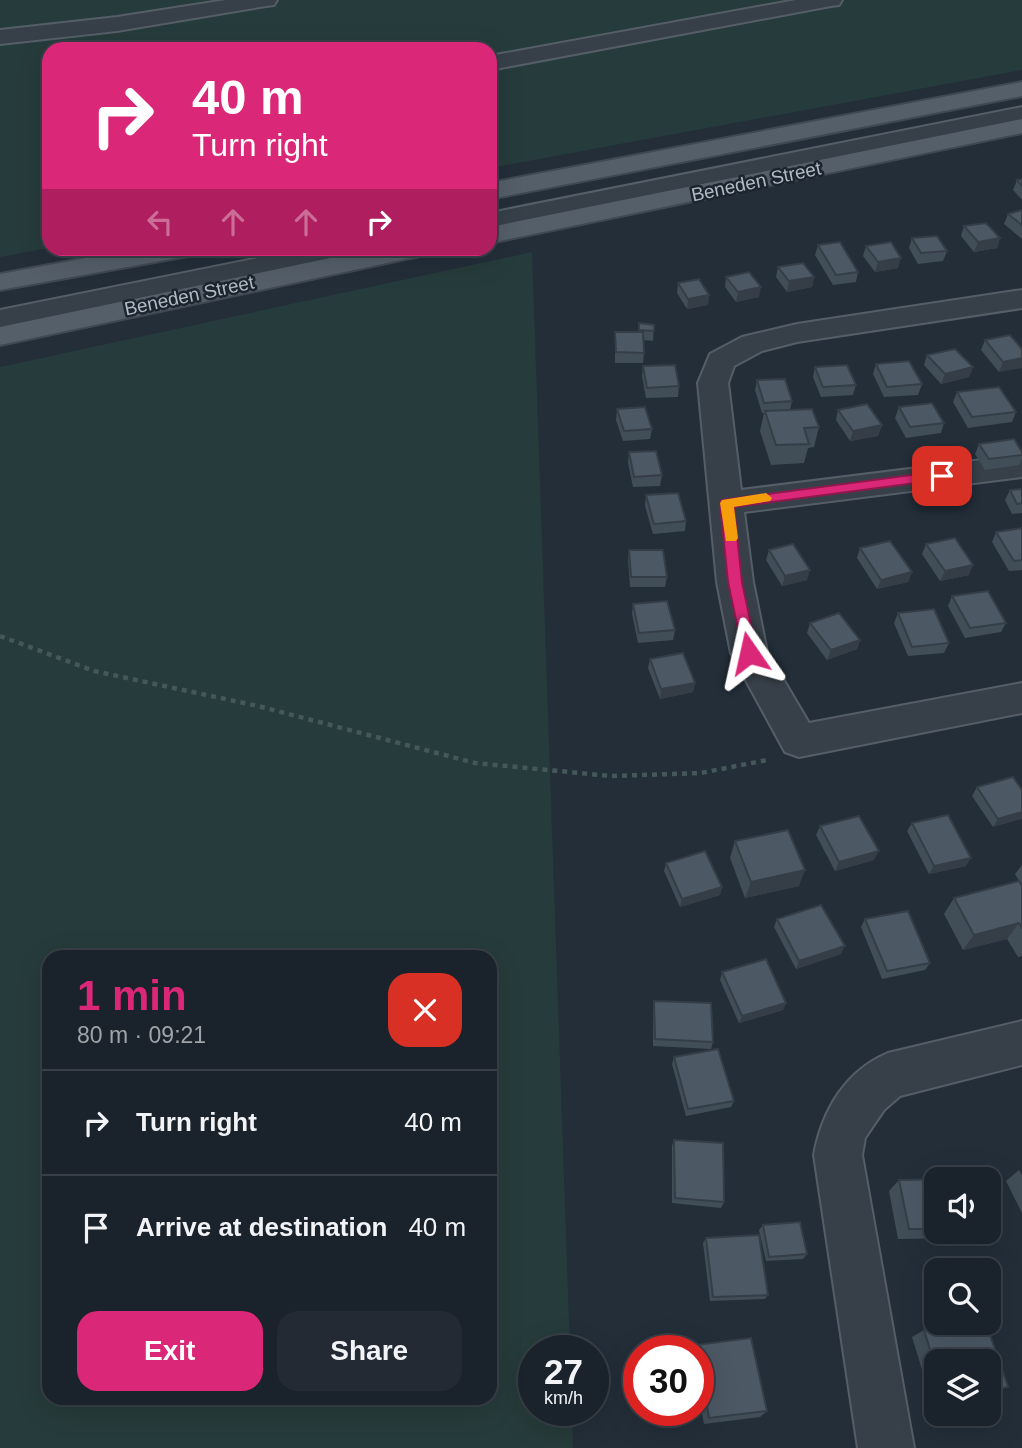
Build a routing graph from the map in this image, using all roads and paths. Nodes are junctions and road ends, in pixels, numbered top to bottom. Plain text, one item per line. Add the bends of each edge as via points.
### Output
1 (266, 0) edge
2 (831, 0) edge
3 (0, 37) edge
4 (497, 62) edge
5 (1022, 89) edge
6 (1022, 104) edge
7 (1022, 114) edge
8 (1022, 127) edge
9 (497, 190) edge
10 (497, 205) edge
11 (497, 220) edge
12 (497, 234) edge
13 (144, 256) edge
14 (228, 256) edge
15 (311, 256) edge
16 (382, 256) edge
17 (0, 282) edge
18 (1022, 299) edge
19 (0, 300) edge
20 (0, 319) edge
21 (0, 336) edge
22 (1022, 466) edge
23 (727, 503) junction
24 (0, 636) edge
25 (1022, 698) edge
26 (799, 741) junction
27 (1022, 1043) edge
28 (886, 1448) edge

1 - 3 street
2 - 4 street
5 - 9 main road, Beneden Street
6 - 10 street
7 - 11 street
8 - 12 main road, Beneden Street
13 - 17 main road
14 - 19 street
15 - 20 street
16 - 21 main road, Beneden Street
18 - 23 street via 797,333 735,351 721,362 713,383
22 - 23 street
23 - 26 street via 735,582 749,653
24 - 26 path via 94,671 258,706 475,763 611,776 701,773 773,759
25 - 26 street
27 - 28 street via 888,1076 867,1093 842,1131 838,1155

